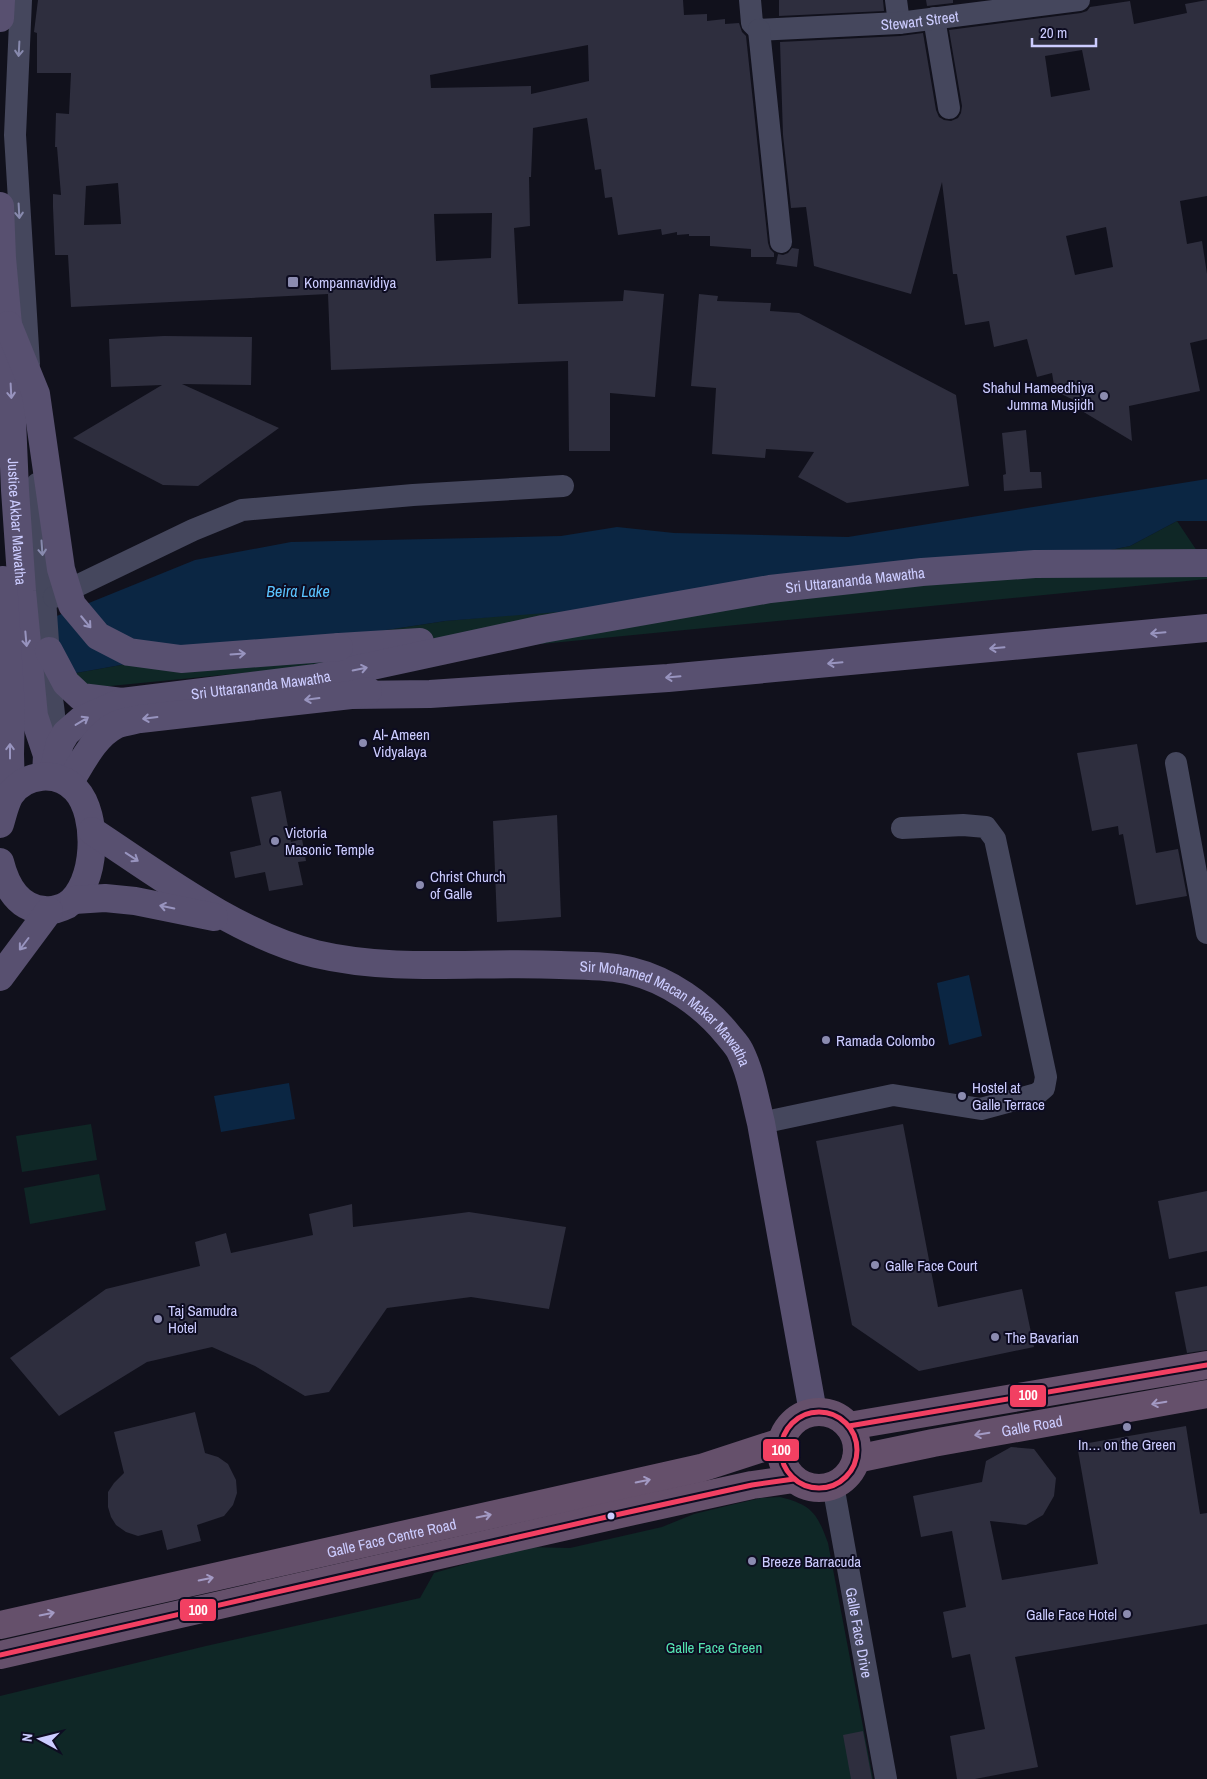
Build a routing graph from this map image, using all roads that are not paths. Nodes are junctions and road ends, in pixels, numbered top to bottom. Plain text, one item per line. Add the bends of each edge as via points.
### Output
1 (1, 0) edge
2 (21, 0) edge
3 (750, 0) edge
4 (896, 0) edge
5 (1080, 0) edge
6 (0, 18) edge
7 (934, 18) junction
8 (899, 22) junction
9 (759, 30) junction
10 (949, 108) dead end
11 (0, 206) edge
12 (781, 242) dead end
13 (8, 325) junction
14 (563, 486) dead end
15 (0, 541) edge
16 (1207, 563) edge
17 (46, 602) junction
18 (1207, 628) edge
19 (507, 638) junction
20 (49, 651) junction
21 (351, 695) junction
22 (122, 702) junction
23 (32, 708) junction
24 (1176, 764) dead end
25 (54, 773) junction
26 (11, 794) junction
27 (0, 824) edge
28 (902, 828) dead end
29 (92, 831) junction
30 (1, 872) edge
31 (74, 900) junction
32 (49, 911) junction
33 (232, 921) junction
34 (1207, 933) edge
35 (0, 977) edge
36 (761, 1123) junction
37 (1207, 1364) edge
38 (1207, 1394) edge
39 (813, 1412) junction
40 (849, 1426) junction
41 (781, 1442) junction
42 (856, 1459) junction
43 (794, 1479) junction
44 (833, 1485) junction
45 (0, 1625) edge
46 (0, 1655) edge
47 (886, 1779) edge

1 - 6 main road
2 -> 17 street via 15,135
3 - 9 street via 752,23
4 - 8 street
5 - 7 street, Stewart Street
7 - 8 street, Stewart Street
7 - 10 street
8 - 9 street, Stewart Street
9 - 12 street
11 - 13 main road, Justice Akbar Mawatha
13 -> 19 main road, bridge via 36,394 61,569 72,605 98,636 129,652 181,659
13 -> 23 main road, Justice Akbar Mawatha via 15,490
14 - 17 street, Justice Akbar Mawatha via 242,510 193,530
15 - 23 main road, Justice Akbar Mawatha via 5,614
16 - 19 main road, Sri Uttarananda Mawatha via 1035,564 922,572 770,589
17 - 20 street
18 -> 21 main road via 668,678 430,694
19 - 21 main road, Sri Uttarananda Mawatha via 410,682
22 -> 19 main road, Sri Uttarananda Mawatha via 316,678
20 - 22 main road via 66,683 81,697
20 - 23 street
21 -> 25 main road, Sri Uttarananda Mawatha via 140,719 117,725
25 -> 22 main road, Sri Uttarananda Mawatha via 60,743 66,733 81,720
23 - 25 main road, Justice Akbar Mawatha
26 -> 23 main road, Justice Akbar Mawatha via 10,754
24 - 34 street
25 - 26 main road via 24,782
25 - 29 main road, Justice Akbar Mawatha via 77,791
26 - 27 main road
28 - 36 street via 986,827 995,839 1046,1078 1044,1088 1037,1094 981,1109 894,1095
29 - 31 main road, Justice Akbar Mawatha via 89,868
29 -> 33 main road, Sir Mohamed Macan Makar Mawatha
30 - 32 main road via 23,904
31 - 32 main road
33 -> 31 main road, Sir Mohamed Macan Makar Mawatha via 135,901 105,898
32 -> 35 main road
33 - 36 main road, Sir Mohamed Macan Makar Mawatha via 287,945 344,959 411,965 527,963 631,971 670,986 716,1020 739,1050
36 - 39 main road, Sir Mohamed Macan Makar Mawatha
37 - 40 highway, Galle Road
38 -> 42 highway, Galle Road
39 - 40 highway via 833,1414
39 - 41 highway via 791,1423
40 - 42 highway via 855,1438
41 - 43 highway via 783,1464
45 -> 41 highway, Galle Face Centre Road via 701,1468
42 - 44 highway via 845,1478
43 - 44 highway via 810,1487
43 - 46 highway, Galle Face Centre Road via 601,1518
44 - 47 street, Galle Face Drive

